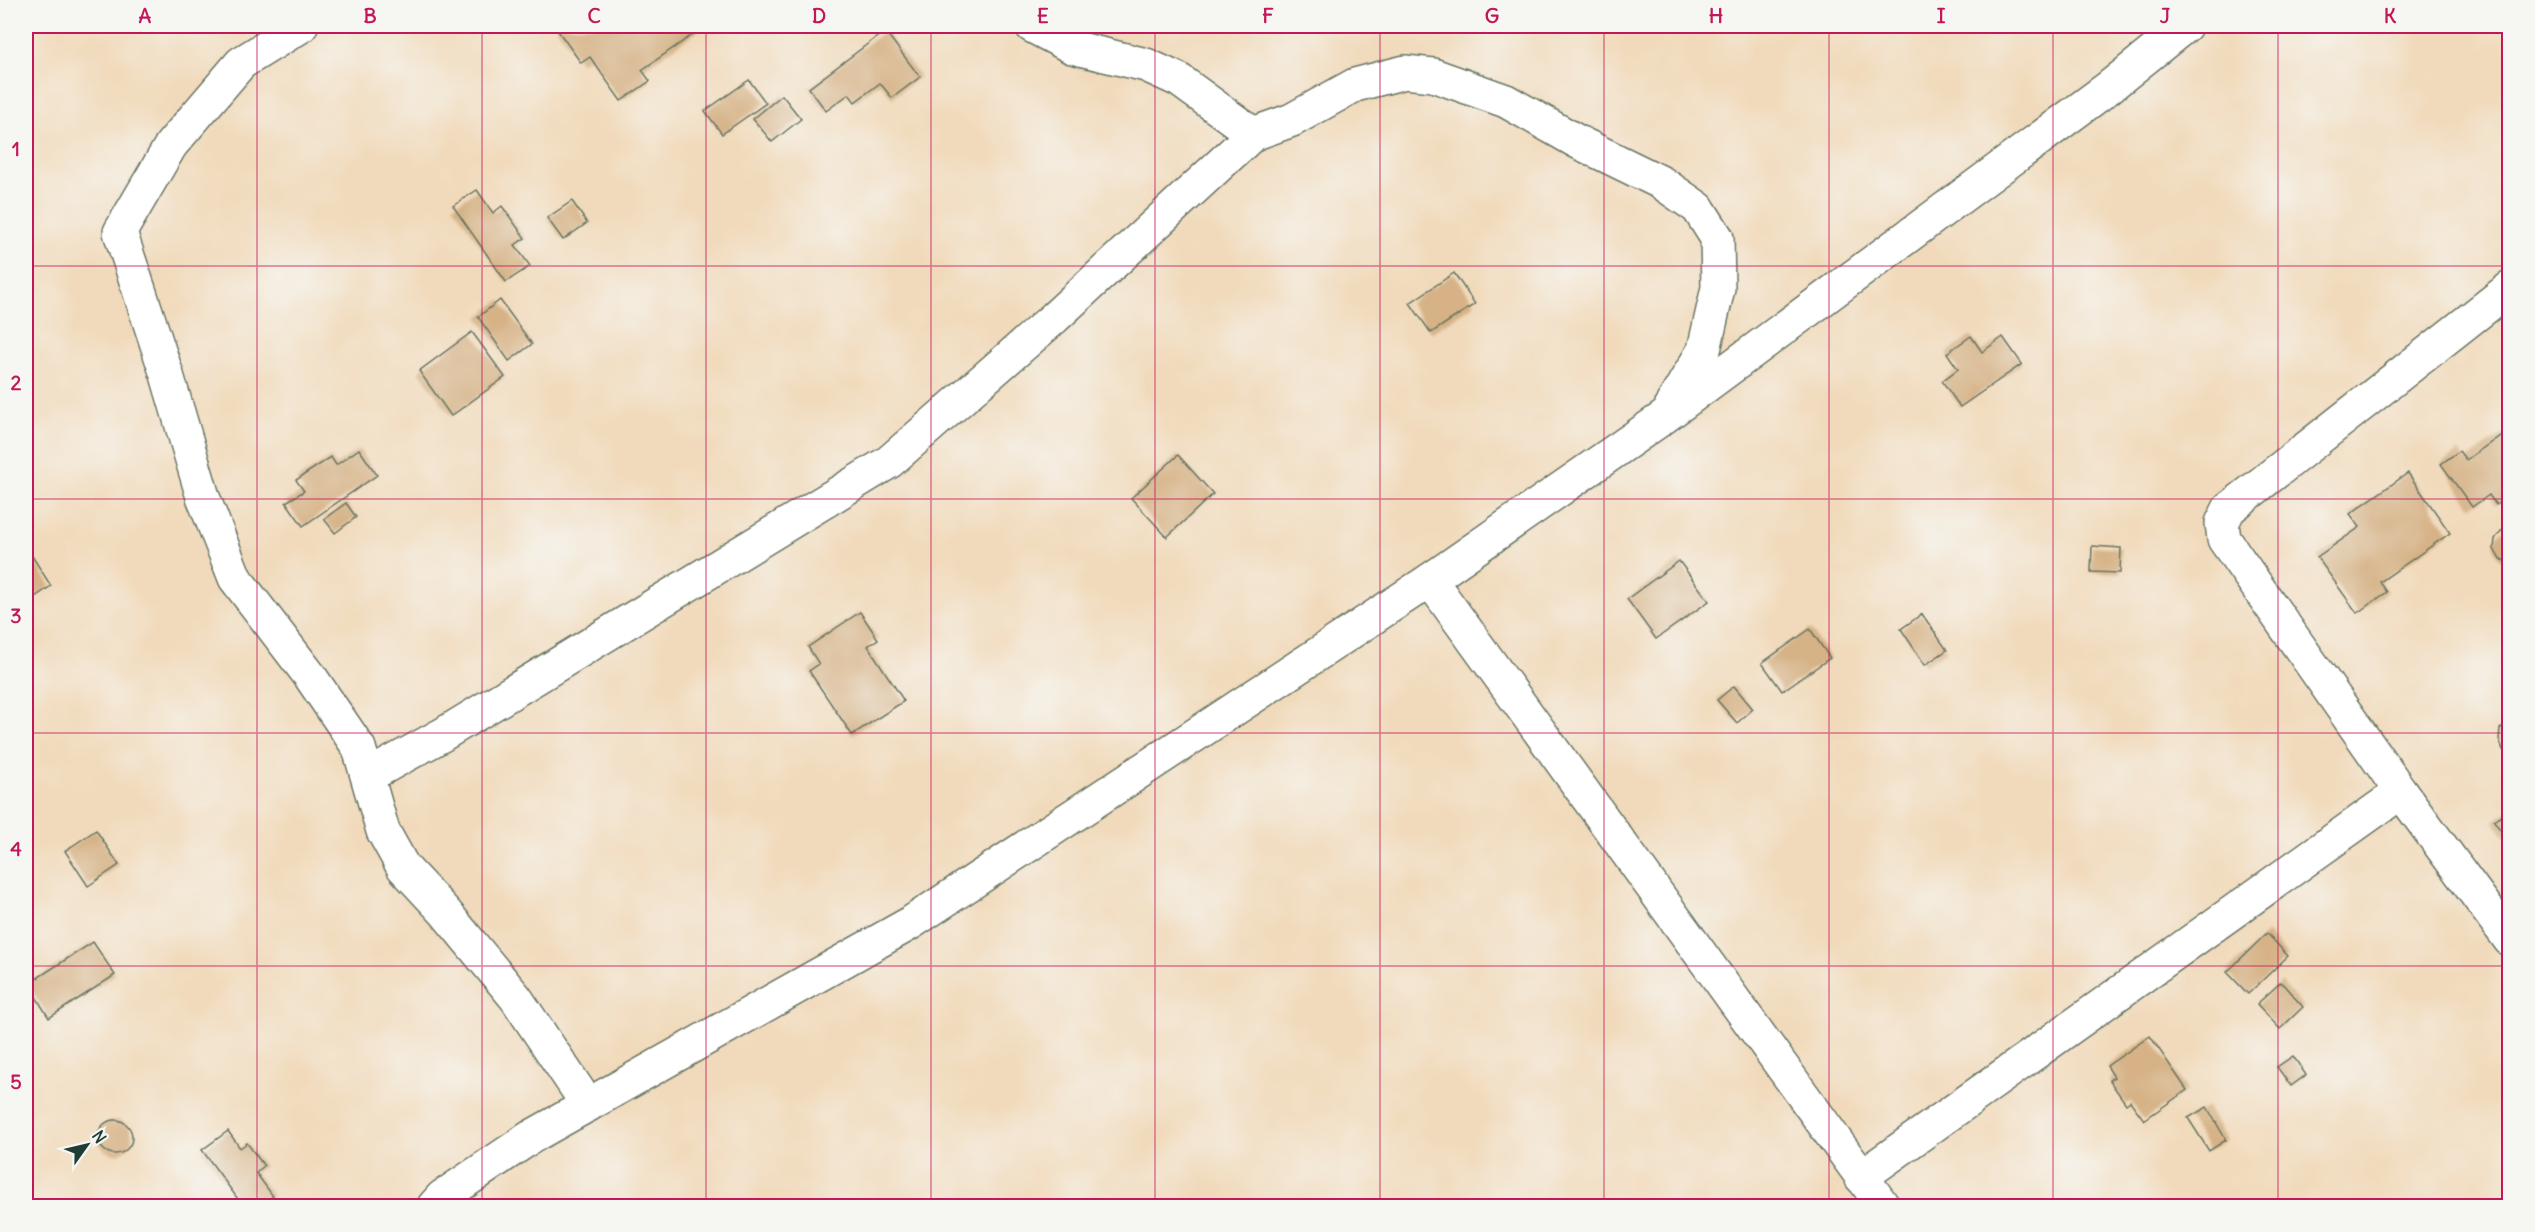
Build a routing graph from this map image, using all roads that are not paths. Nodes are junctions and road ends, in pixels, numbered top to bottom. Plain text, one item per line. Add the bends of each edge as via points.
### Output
1 (300, 26) edge
2 (1032, 26) edge
3 (2185, 26) edge
4 (1253, 134) junction
5 (2510, 288) edge
6 (1664, 417) junction
7 (1430, 580) junction
8 (368, 776) junction
9 (2401, 792) junction
10 (2510, 940) edge
11 (588, 1105) junction
12 (1861, 1177) junction
13 (434, 1206) edge
14 (1883, 1206) edge

1 - 8 street via 241,63 171,145 120,232 203,497 235,578 336,713 359,748
2 - 4 street via 1072,47 1146,65 1179,80
3 - 6 street via 2108,88
4 - 6 street via 1292,120 1354,85 1405,72 1433,75 1506,101 1662,183 1698,208 1718,238 1718,288 1704,350
4 - 8 street via 1054,318 889,462 442,735
5 - 9 street via 2229,509 2222,523 2224,539
6 - 7 street
7 - 11 street via 909,924
7 - 12 street
8 - 11 street via 383,831 403,867 516,998
9 - 10 street
9 - 12 street
11 - 13 street via 531,1137
12 - 14 street

